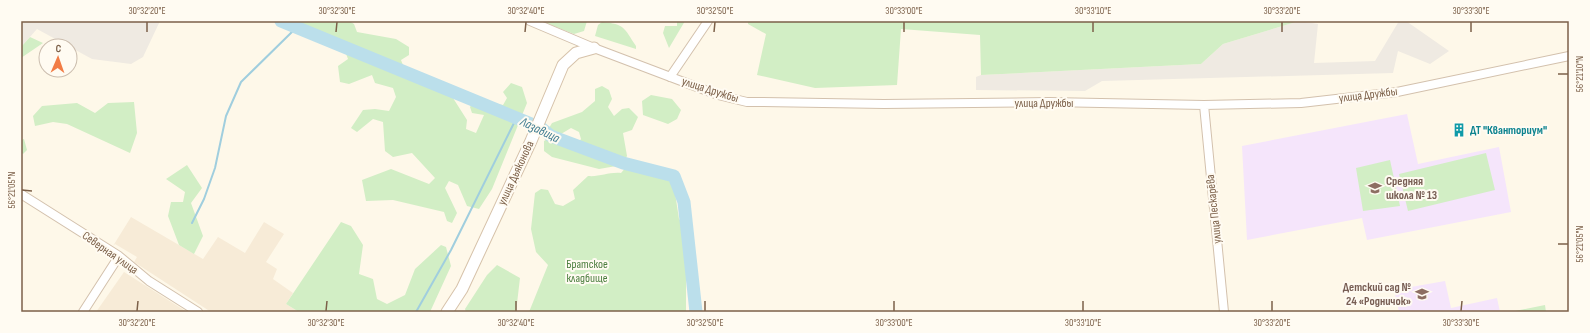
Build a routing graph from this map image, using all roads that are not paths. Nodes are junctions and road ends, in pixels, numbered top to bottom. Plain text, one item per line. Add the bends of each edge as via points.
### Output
1 (530, 21) edge
2 (708, 21) edge
3 (594, 48) junction
4 (1569, 56) edge
5 (670, 76) junction
6 (1204, 105) junction
7 (21, 194) edge
8 (119, 256) junction
9 (83, 312) edge
10 (198, 312) edge
11 (447, 312) edge
12 (1224, 312) edge

1 - 3 street, улица Дружбы
2 - 5 street
3 - 5 street, улица Дружбы
3 - 11 main road, улица Дьяконова via 576,53 563,65 535,132 462,289
4 - 6 street, улица Дружбы via 1397,92 1301,103
5 - 6 street, улица Дружбы via 718,95 747,102
6 - 12 street, улица Пескарёва
7 - 8 street, Северная улица
8 - 9 street
8 - 10 street, Северная улица via 149,281

